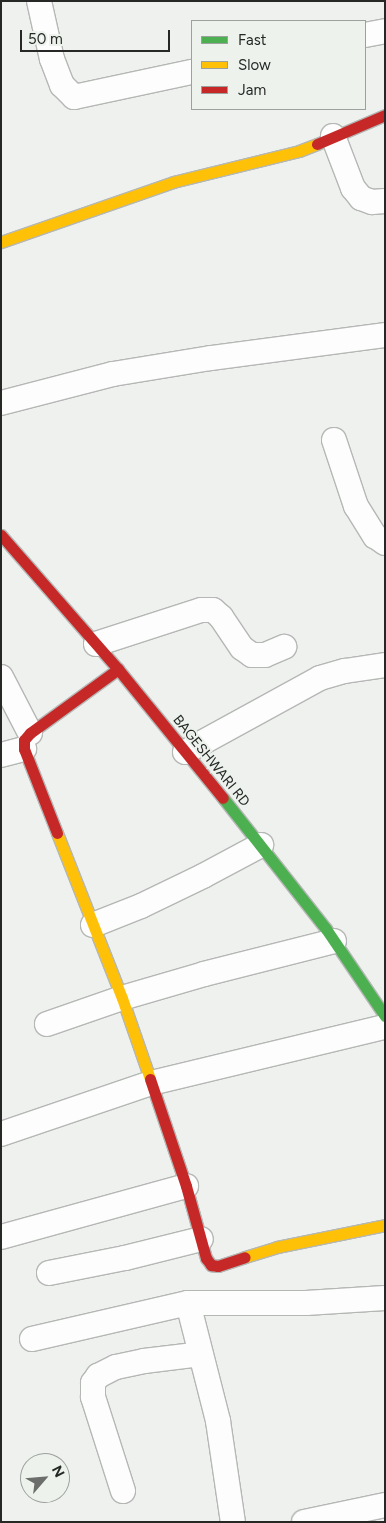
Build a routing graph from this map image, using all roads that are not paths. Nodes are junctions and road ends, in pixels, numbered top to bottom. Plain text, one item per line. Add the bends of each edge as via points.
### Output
1 (39, 1) edge
2 (385, 30) edge
3 (366, 35) edge
4 (191, 72) edge
5 (385, 115) edge
6 (333, 136) junction
7 (385, 201) edge
8 (1, 242) edge
9 (385, 335) edge
10 (1, 403) edge
11 (334, 440) dead end
12 (1, 535) edge
13 (385, 543) edge
14 (96, 644) junction
15 (284, 647) dead end
16 (385, 665) edge
17 (118, 669) junction
18 (1, 677) edge
19 (27, 741) junction
20 (185, 752) junction
21 (1, 755) edge
22 (261, 845) junction
23 (93, 925) junction
24 (334, 941) junction
25 (122, 998) junction
26 (385, 1016) edge
27 (47, 1024) dead end
28 (385, 1027) edge
29 (151, 1084) junction
30 (1, 1134) edge
31 (186, 1186) junction
32 (385, 1225) edge
33 (1, 1237) edge
34 (201, 1239) junction
35 (49, 1273) dead end
36 (385, 1298) edge
37 (188, 1303) junction
38 (32, 1339) dead end
39 (201, 1354) junction
40 (123, 1491) dead end
41 (385, 1505) edge
42 (233, 1522) edge
43 (304, 1522) edge

1 - 4 street via 52,59 62,85 74,97
2 - 3 street
5 - 6 street
6 - 7 street via 353,188 361,198 372,202
6 - 8 street via 299,151 173,182
9 - 10 street via 113,374
11 - 13 street via 356,506 375,536
12 - 14 street, BAGESHWARI RD
14 - 15 street via 201,610 213,610 221,616 242,648 252,655 265,655
14 - 17 street, BAGESHWARI RD
16 - 20 street via 320,678
17 - 19 street
17 - 20 street, BAGESHWARI RD
18 - 19 street
19 - 21 street
19 - 23 street
20 - 22 street, BAGESHWARI RD
22 - 23 street via 141,906
22 - 24 street, BAGESHWARI RD
23 - 25 street
24 - 25 street
24 - 26 street, BAGESHWARI RD
25 - 27 street
25 - 29 street
28 - 29 street
29 - 30 street
29 - 31 street
31 - 33 street
31 - 34 street
32 - 34 street via 277,1247 218,1266 211,1265 206,1258
34 - 35 street
36 - 37 street via 306,1303
37 - 38 street
37 - 39 street
39 - 40 street via 116,1367 98,1376 93,1384 93,1397
39 - 42 street via 218,1421
41 - 43 street

